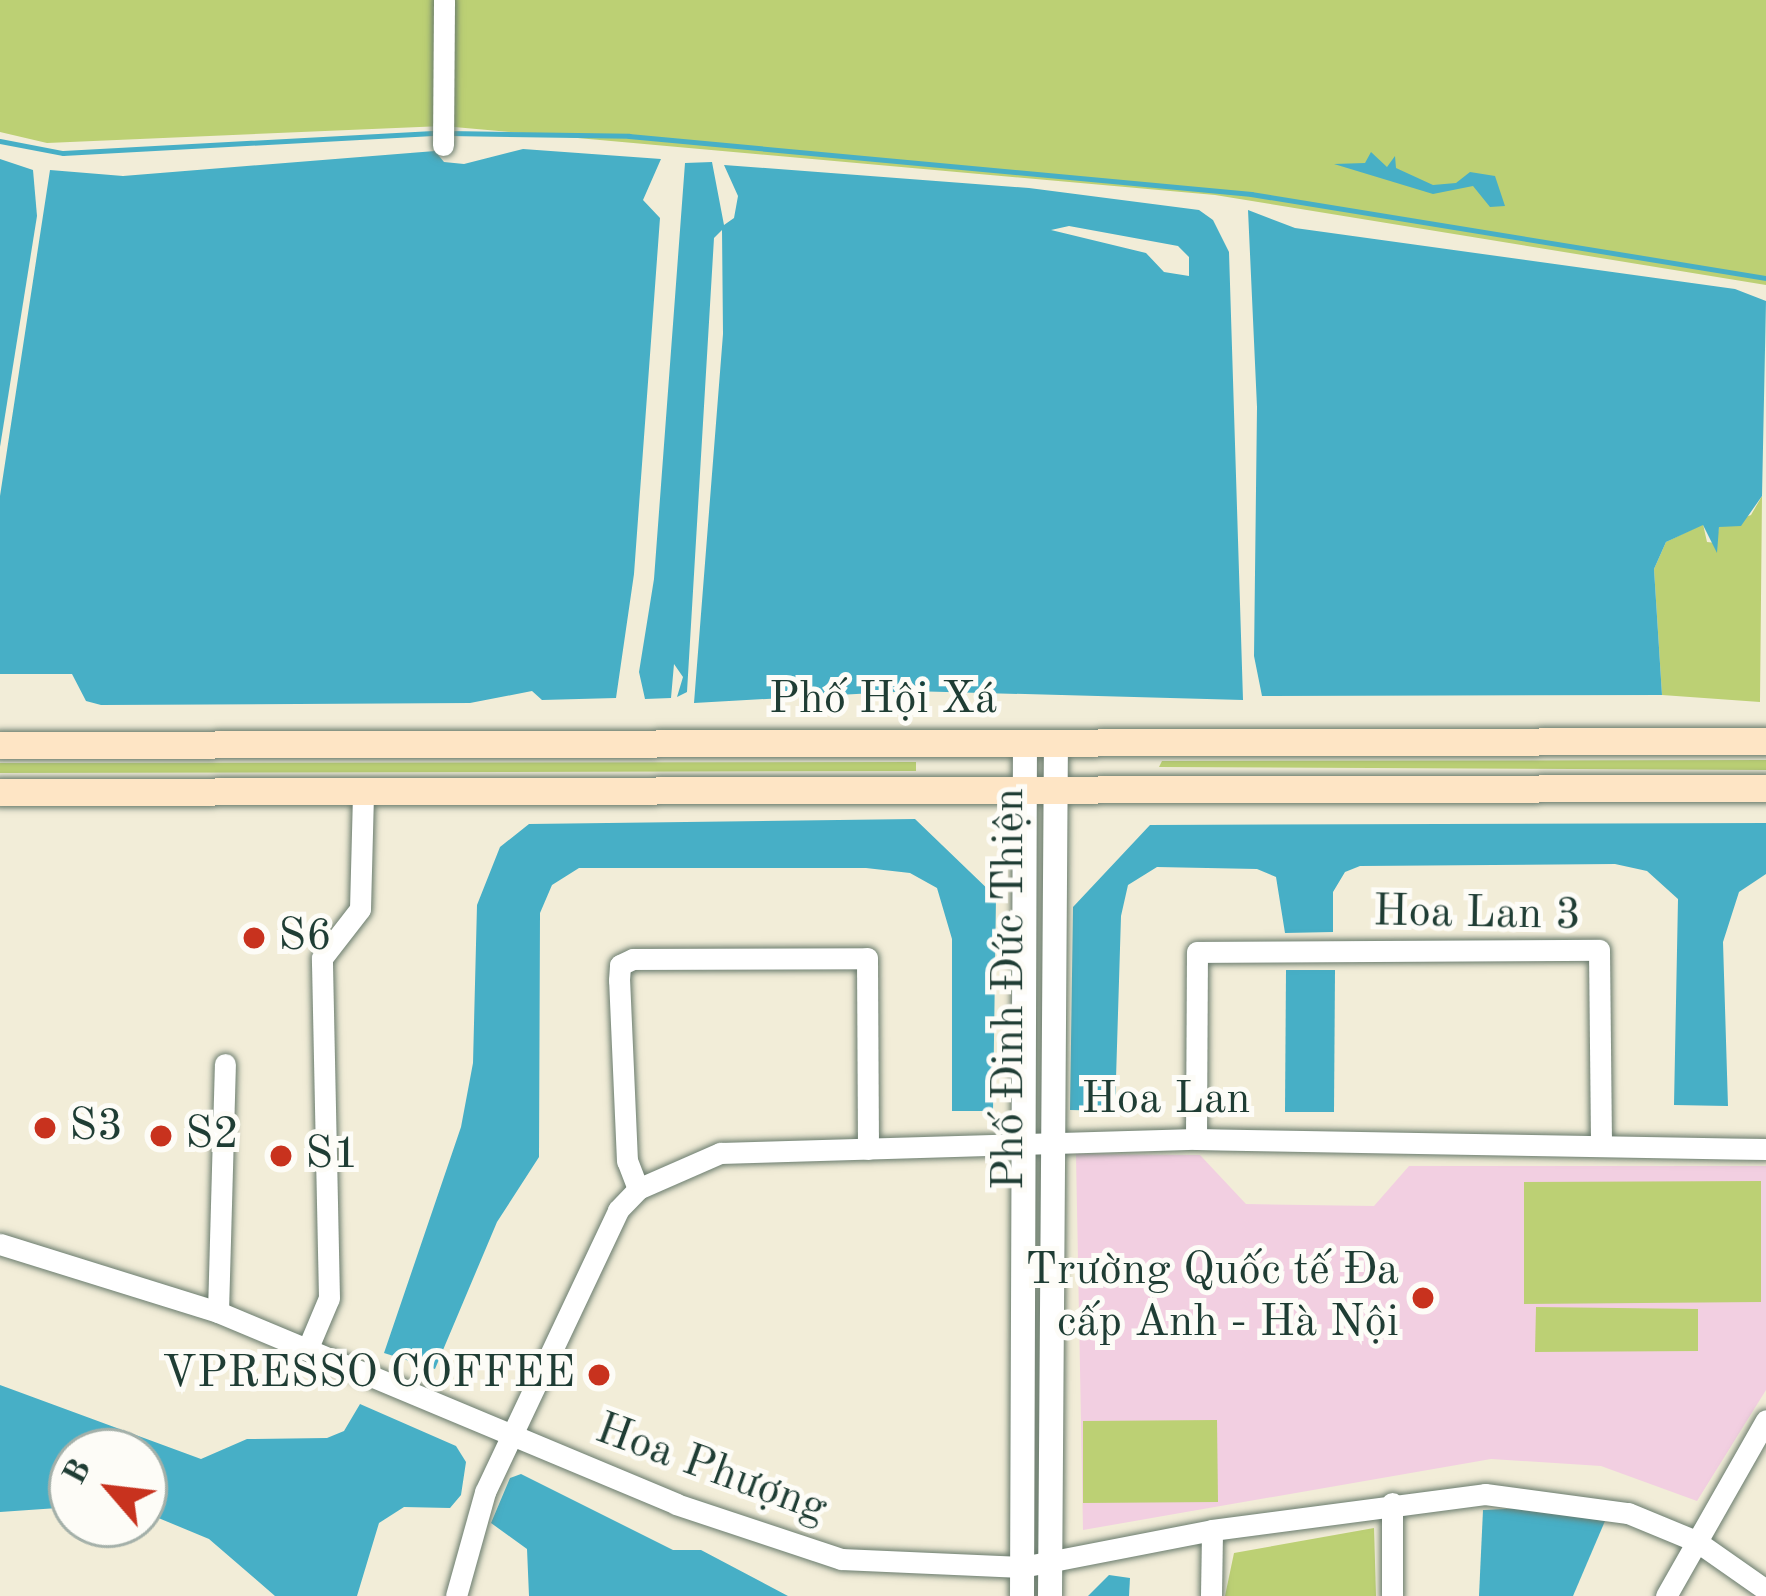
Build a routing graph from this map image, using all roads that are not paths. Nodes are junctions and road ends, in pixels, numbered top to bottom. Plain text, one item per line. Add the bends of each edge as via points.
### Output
1 (444, 0) edge
2 (443, 137) dead end
3 (1766, 741) edge
4 (1025, 743) junction
5 (1056, 743) junction
6 (0, 745) edge
7 (1766, 788) edge
8 (1024, 790) junction
9 (1055, 790) junction
10 (363, 791) junction
11 (0, 792) edge
12 (225, 1064) dead end
13 (1196, 1139) junction
14 (1052, 1140) junction
15 (1026, 1142) junction
16 (1601, 1145) junction
17 (868, 1149) junction
18 (1766, 1149) edge
19 (638, 1189) junction
20 (0, 1244) edge
21 (218, 1312) junction
22 (307, 1351) junction
23 (1766, 1420) edge
24 (511, 1434) junction
25 (1392, 1503) junction
26 (1212, 1530) junction
27 (1696, 1541) junction
28 (1050, 1562) junction
29 (1022, 1567) junction
30 (1766, 1590) edge
31 (456, 1596) edge
32 (1022, 1596) edge
33 (1050, 1596) edge
34 (1210, 1596) edge
35 (1392, 1596) edge
36 (1666, 1596) edge

1 - 2 street
3 - 5 main road, Phố Hội Xá
4 - 5 main road, Phố Hội Xá
4 - 6 main road, Phố Hội Xá
4 - 8 street, Phố Đinh Đức Thiện
5 - 9 street, Phố Đinh Đức Thiện
7 - 9 main road, Phố Hội Xá
8 - 9 main road, Phố Hội Xá
8 - 10 main road, Phố Hội Xá
8 - 15 street, Phố Đinh Đức Thiện
9 - 14 street, Phố Đinh Đức Thiện
10 - 11 main road, Phố Hội Xá
10 - 22 street via 360,909 322,958 329,1298
12 - 21 street
13 - 14 street, Hoa Lan
13 - 16 street, Hoa Lan
13 - 16 street, Hoa Lan 3 via 1197,952 1599,950
14 - 15 street, Hoa Lan
14 - 28 street, Phố Đinh Đức Thiện
15 - 17 street, Hoa Lan via 1000,1150
15 - 29 street, Phố Đinh Đức Thiện
16 - 18 street, Hoa Lan
17 - 19 street, Hoa Lan via 720,1153
17 - 19 street via 867,958 633,959 620,965 620,980 626,1161
19 - 24 street via 585,1273
20 - 21 street, Hoa Phượng
21 - 22 street, Hoa Phượng
22 - 24 street, Hoa Phượng
23 - 27 street
24 - 29 street, Hoa Phượng via 772,1542 905,1566
24 - 31 street via 464,1548
25 - 26 street, Hoa Phượng
25 - 27 street, Hoa Phượng via 1485,1494 1572,1501
25 - 35 street
26 - 28 street, Hoa Phượng
26 - 34 street
27 - 30 street, Hoa Phượng
27 - 36 street
28 - 29 street, Hoa Phượng
28 - 33 street, Phố Đinh Đức Thiện
29 - 32 street, Phố Đinh Đức Thiện

